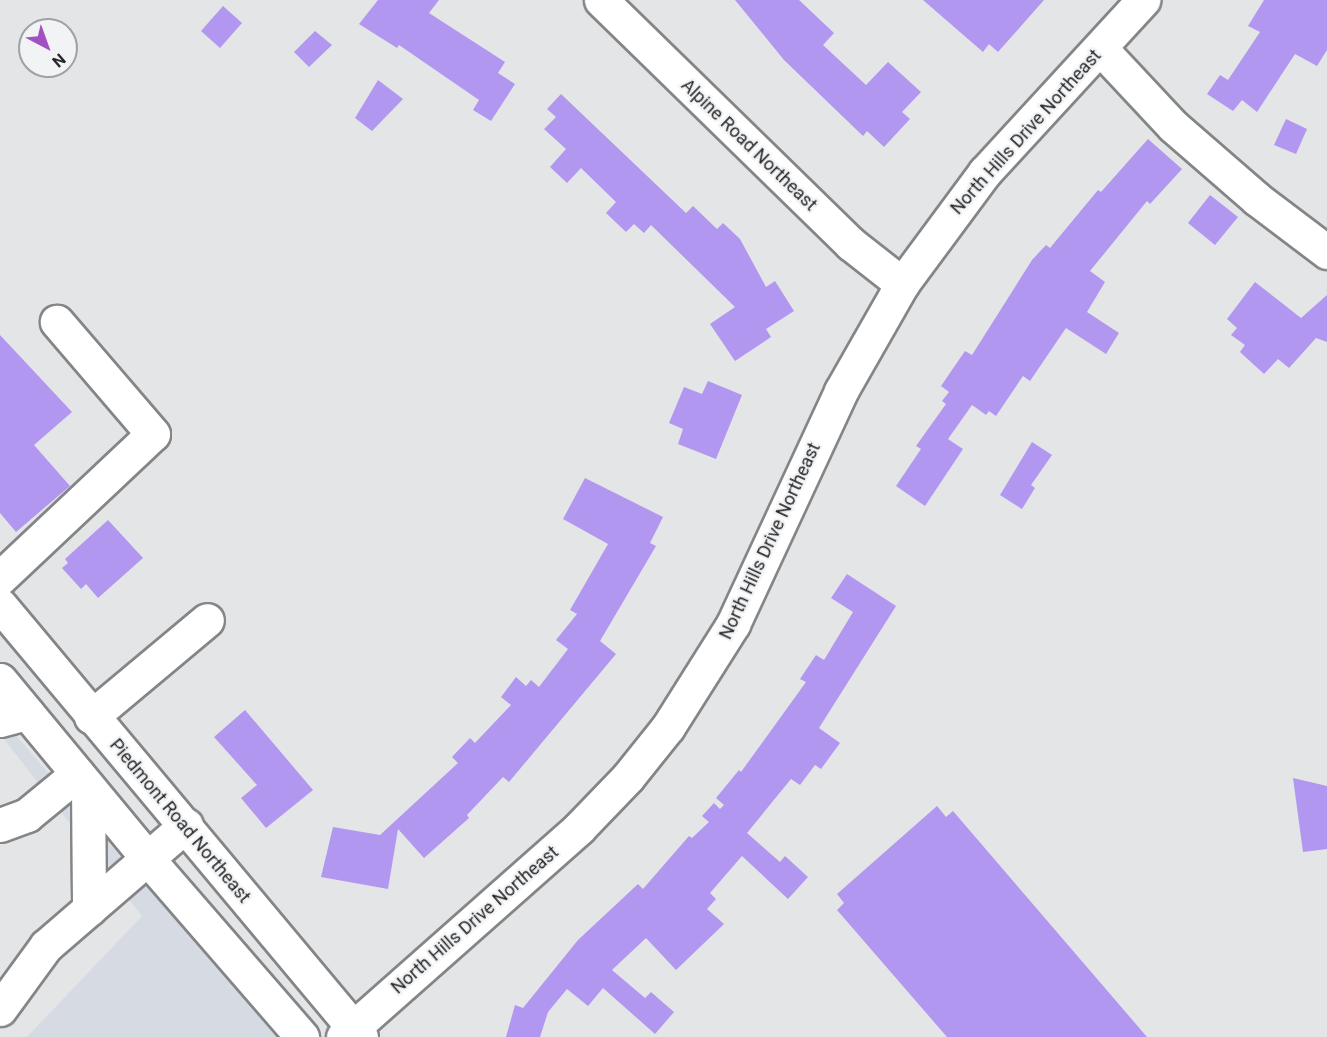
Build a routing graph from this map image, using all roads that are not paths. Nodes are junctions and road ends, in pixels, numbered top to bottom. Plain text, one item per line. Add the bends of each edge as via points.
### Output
1 (601, 0) edge
2 (1143, 0) edge
3 (1101, 49) junction
4 (1327, 252) edge
5 (902, 284) junction
6 (57, 322) dead end
7 (0, 578) edge
8 (0, 605) edge
9 (207, 620) dead end
10 (0, 680) edge
11 (14, 717) edge
12 (91, 717) junction
13 (83, 781) junction
14 (0, 825) edge
15 (186, 825) junction
16 (147, 858) junction
17 (89, 909) junction
18 (0, 1009) edge
19 (352, 1034) edge
20 (302, 1037) edge

1 - 5 street, Alpine Road Northeast via 850,244
2 - 3 street, North Hills Drive Northeast
3 - 4 street via 1173,126 1257,199
3 - 5 street, North Hills Drive Northeast via 985,172
5 - 19 street, North Hills Drive Northeast via 841,390 733,624 668,727 579,828
6 - 7 street via 153,434
8 - 12 street, Piedmont Road Northeast
9 - 12 street
10 - 11 street
11 - 13 street
12 - 15 street, Piedmont Road Northeast
13 - 14 street via 27,815
13 - 16 street
13 - 17 street
15 - 16 street
15 - 19 street, Piedmont Road Northeast
16 - 17 street
16 - 20 street
17 - 18 street via 46,946

